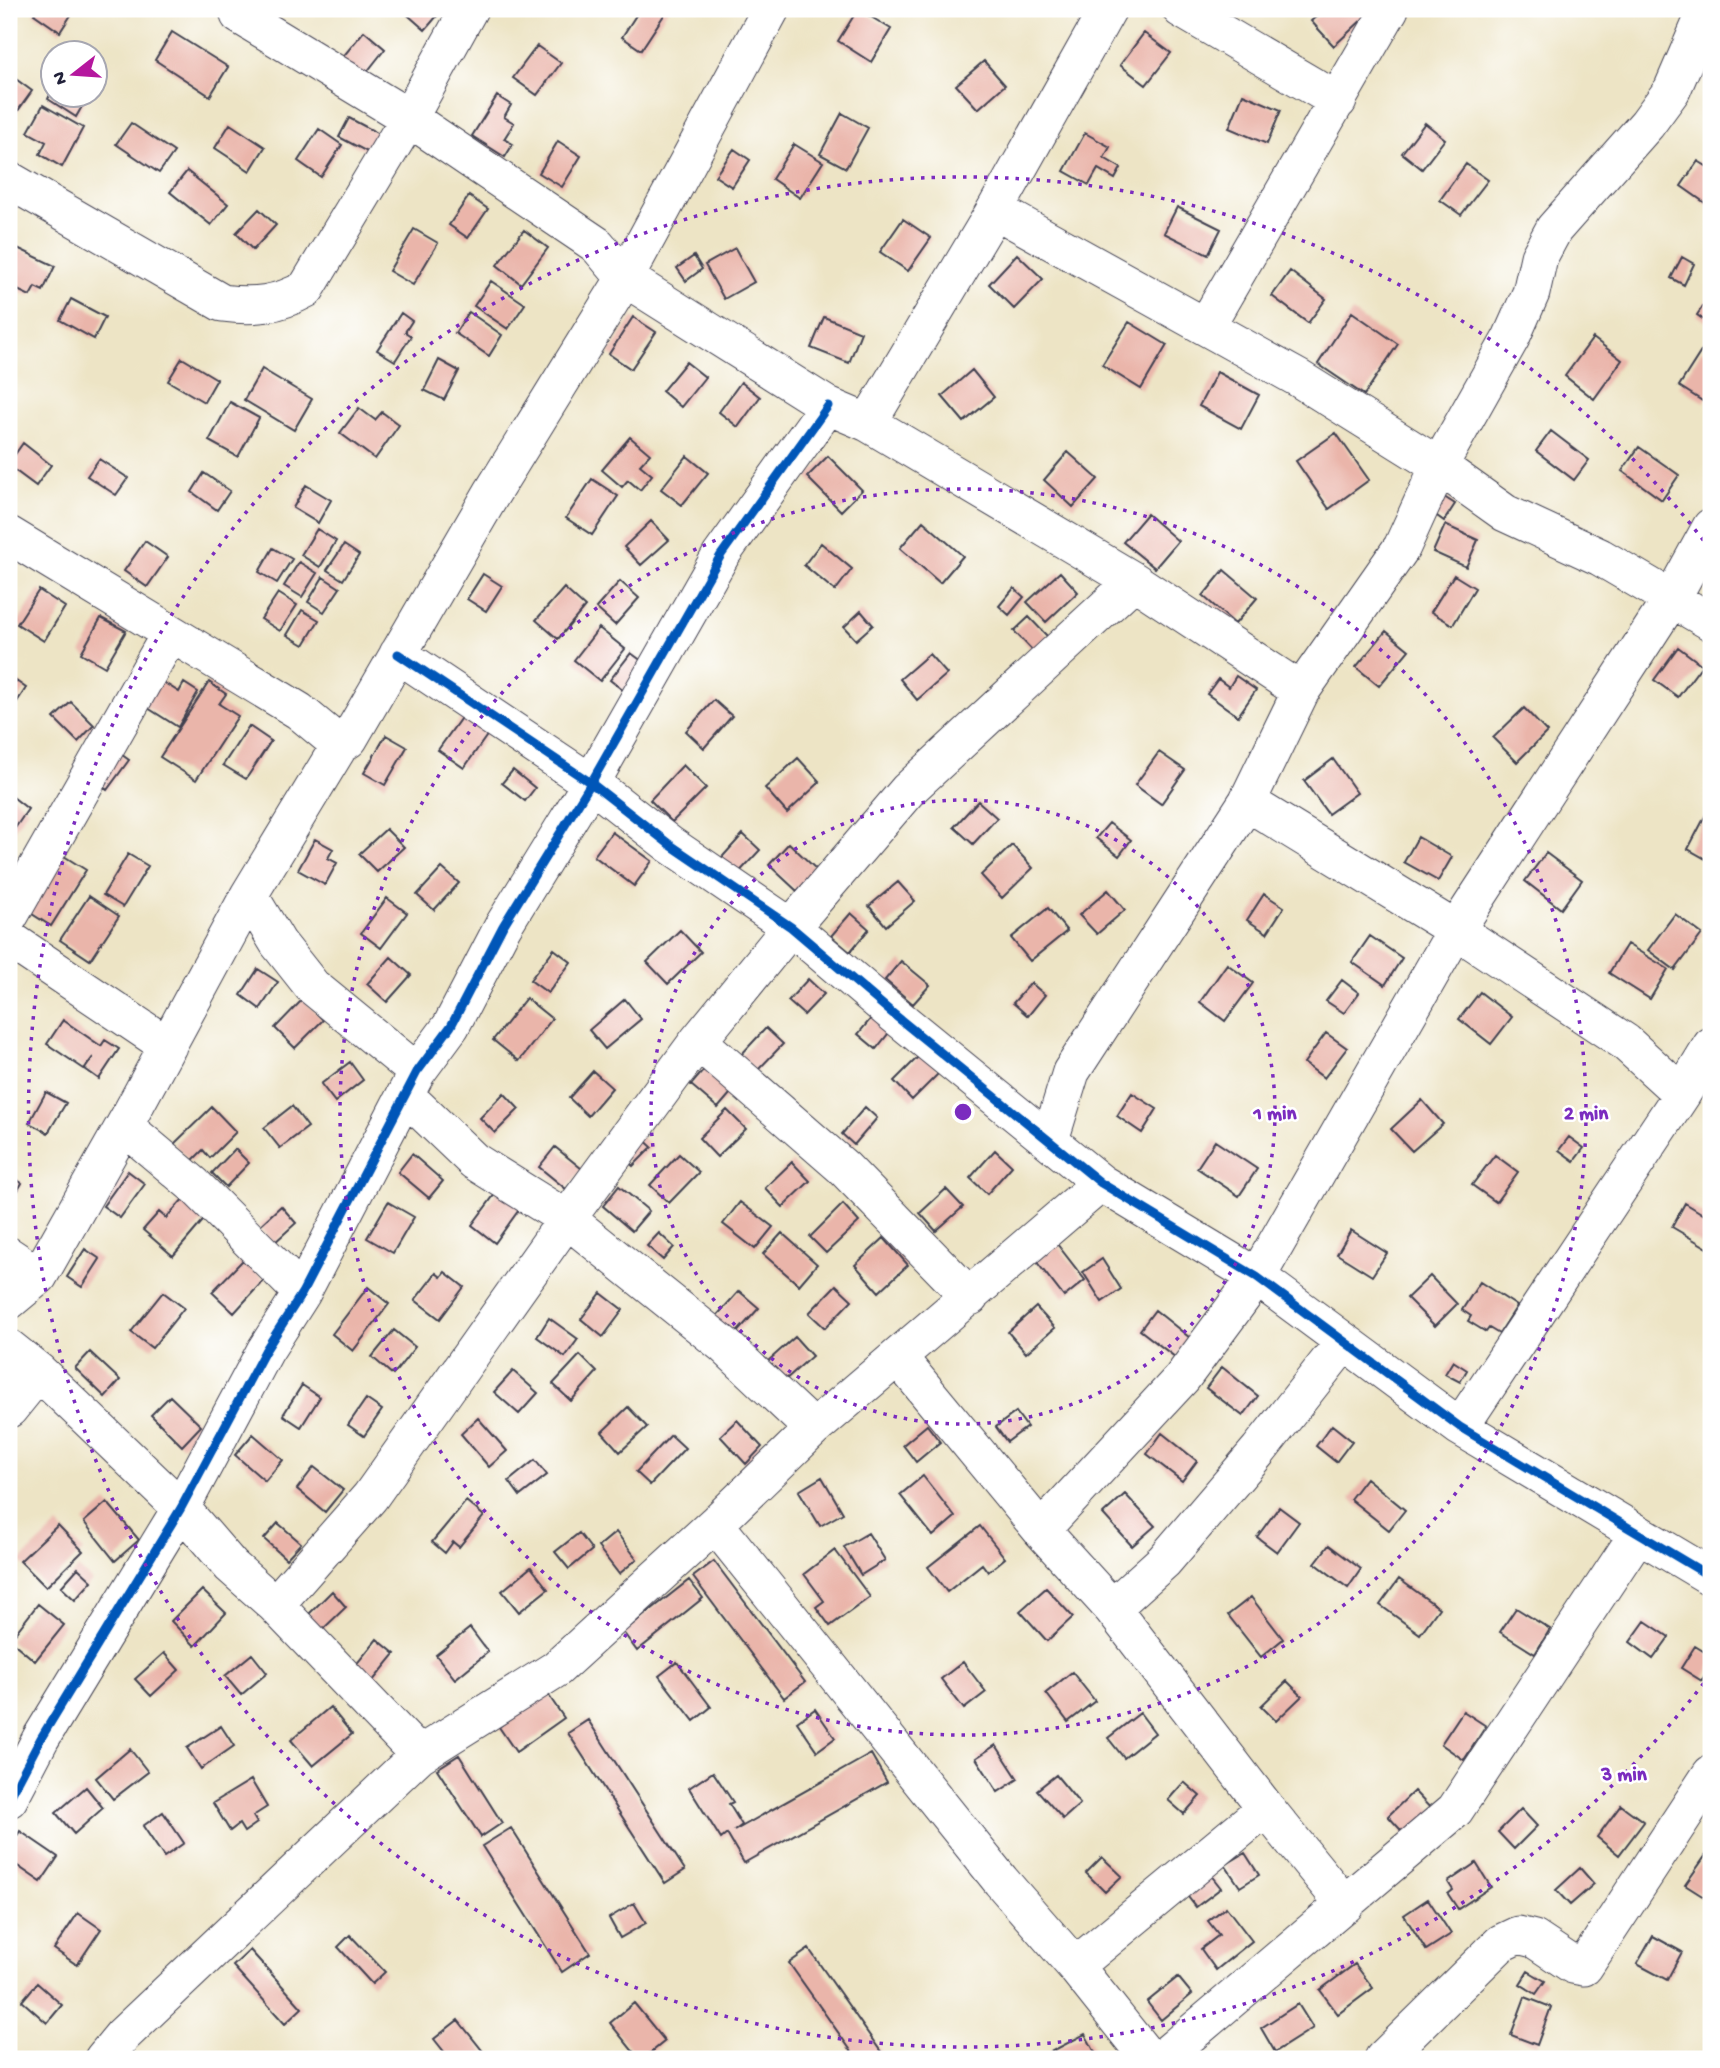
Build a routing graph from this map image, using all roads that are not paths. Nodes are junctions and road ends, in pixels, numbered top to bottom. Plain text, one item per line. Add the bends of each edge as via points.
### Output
1 (246, 9) edge
2 (469, 9) edge
3 (771, 9) edge
4 (1108, 9) edge
5 (1181, 9) edge
6 (1390, 9) edge
7 (1706, 11) edge
8 (1338, 101) junction
9 (409, 118) junction
10 (10, 184) edge
11 (995, 210) junction
12 (625, 278) junction
13 (1206, 326) junction
14 (828, 407) junction
15 (868, 423) junction
16 (1439, 466) junction
17 (1711, 527) edge
18 (14, 550) edge
19 (1134, 581) junction
20 (1672, 598) junction
21 (1711, 622) edge
22 (170, 634) junction
23 (398, 654) junction
24 (1301, 691) junction
25 (340, 745) junction
26 (591, 783) junction
27 (1247, 802) junction
28 (249, 895) junction
29 (9, 917) edge
30 (791, 927) junction
31 (1456, 930) junction
32 (9, 939) edge
33 (698, 1041) junction
34 (168, 1046) junction
35 (1701, 1071) edge
36 (412, 1084) junction
37 (124, 1126) junction
38 (1050, 1140) junction
39 (1101, 1183) junction
40 (567, 1219) junction
41 (9, 1256) edge
42 (39, 1276) junction
43 (1257, 1278) junction
44 (302, 1293) junction
45 (970, 1297) junction
46 (9, 1301) edge
47 (1344, 1342) junction
48 (9, 1348) edge
49 (898, 1357) junction
50 (39, 1372) junction
51 (9, 1409) edge
52 (1460, 1427) junction
53 (813, 1429) junction
54 (181, 1508) junction
55 (715, 1524) junction
56 (1041, 1530) junction
57 (1638, 1534) junction
58 (1711, 1577) edge
59 (275, 1605) junction
60 (1112, 1608) junction
61 (419, 1755) junction
62 (1711, 1774) edge
63 (9, 1799) edge
64 (1266, 1808) junction
65 (1345, 1905) junction
66 (1075, 1966) junction
67 (103, 2059) edge
68 (1149, 2059) edge
69 (1161, 2059) edge
70 (1383, 2059) edge

1 - 9 street via 239,15
2 - 9 street
3 - 12 street
4 - 11 street
5 - 8 street
6 - 8 street
7 - 16 street via 1672,90 1554,229 1539,257 1531,293 1511,338
8 - 13 street
9 - 10 street via 306,289 288,299 250,306 222,303
9 - 12 street via 597,245
11 - 13 street
11 - 15 street
12 - 14 street
12 - 23 street
13 - 16 street
14 - 15 street
14 - 26 street via 721,555
15 - 19 street
16 - 20 street via 1505,513 1600,557
16 - 24 street via 1402,547
17 - 20 street
18 - 22 street
19 - 24 street
19 - 30 street via 908,790
20 - 21 street
20 - 31 street
22 - 25 street via 299,711
22 - 29 street
23 - 25 street via 349,739
23 - 26 street
24 - 27 street
25 - 28 street
26 - 30 street via 669,844
26 - 36 street via 503,926 451,1026
27 - 31 street
27 - 38 street via 1072,1072
28 - 34 street
28 - 36 street via 312,986
30 - 33 street
30 - 38 street
31 - 35 street via 1625,1042
31 - 43 street
32 - 34 street
33 - 40 street
33 - 45 street via 844,1168
34 - 37 street
35 - 52 street
36 - 40 street via 474,1161
36 - 44 street
37 - 42 street
37 - 44 street via 194,1185
38 - 39 street
39 - 43 street
39 - 45 street
40 - 53 street via 724,1345
40 - 59 street via 370,1497
41 - 42 street
42 - 46 street
43 - 47 street
43 - 56 street via 1182,1378
44 - 54 street
45 - 49 street
47 - 52 street
47 - 60 street via 1164,1561
48 - 50 street
49 - 53 street
49 - 56 street
50 - 51 street
50 - 54 street
52 - 57 street
53 - 55 street
54 - 59 street via 231,1566
54 - 63 street
55 - 61 street via 556,1669
55 - 66 street via 992,1870
56 - 60 street
57 - 58 street
57 - 65 street via 1455,1810
59 - 61 street
60 - 64 street
61 - 67 street
62 - 70 street via 1584,1967 1518,1935 1501,1943
64 - 65 street
64 - 66 street
65 - 69 street
66 - 68 street

